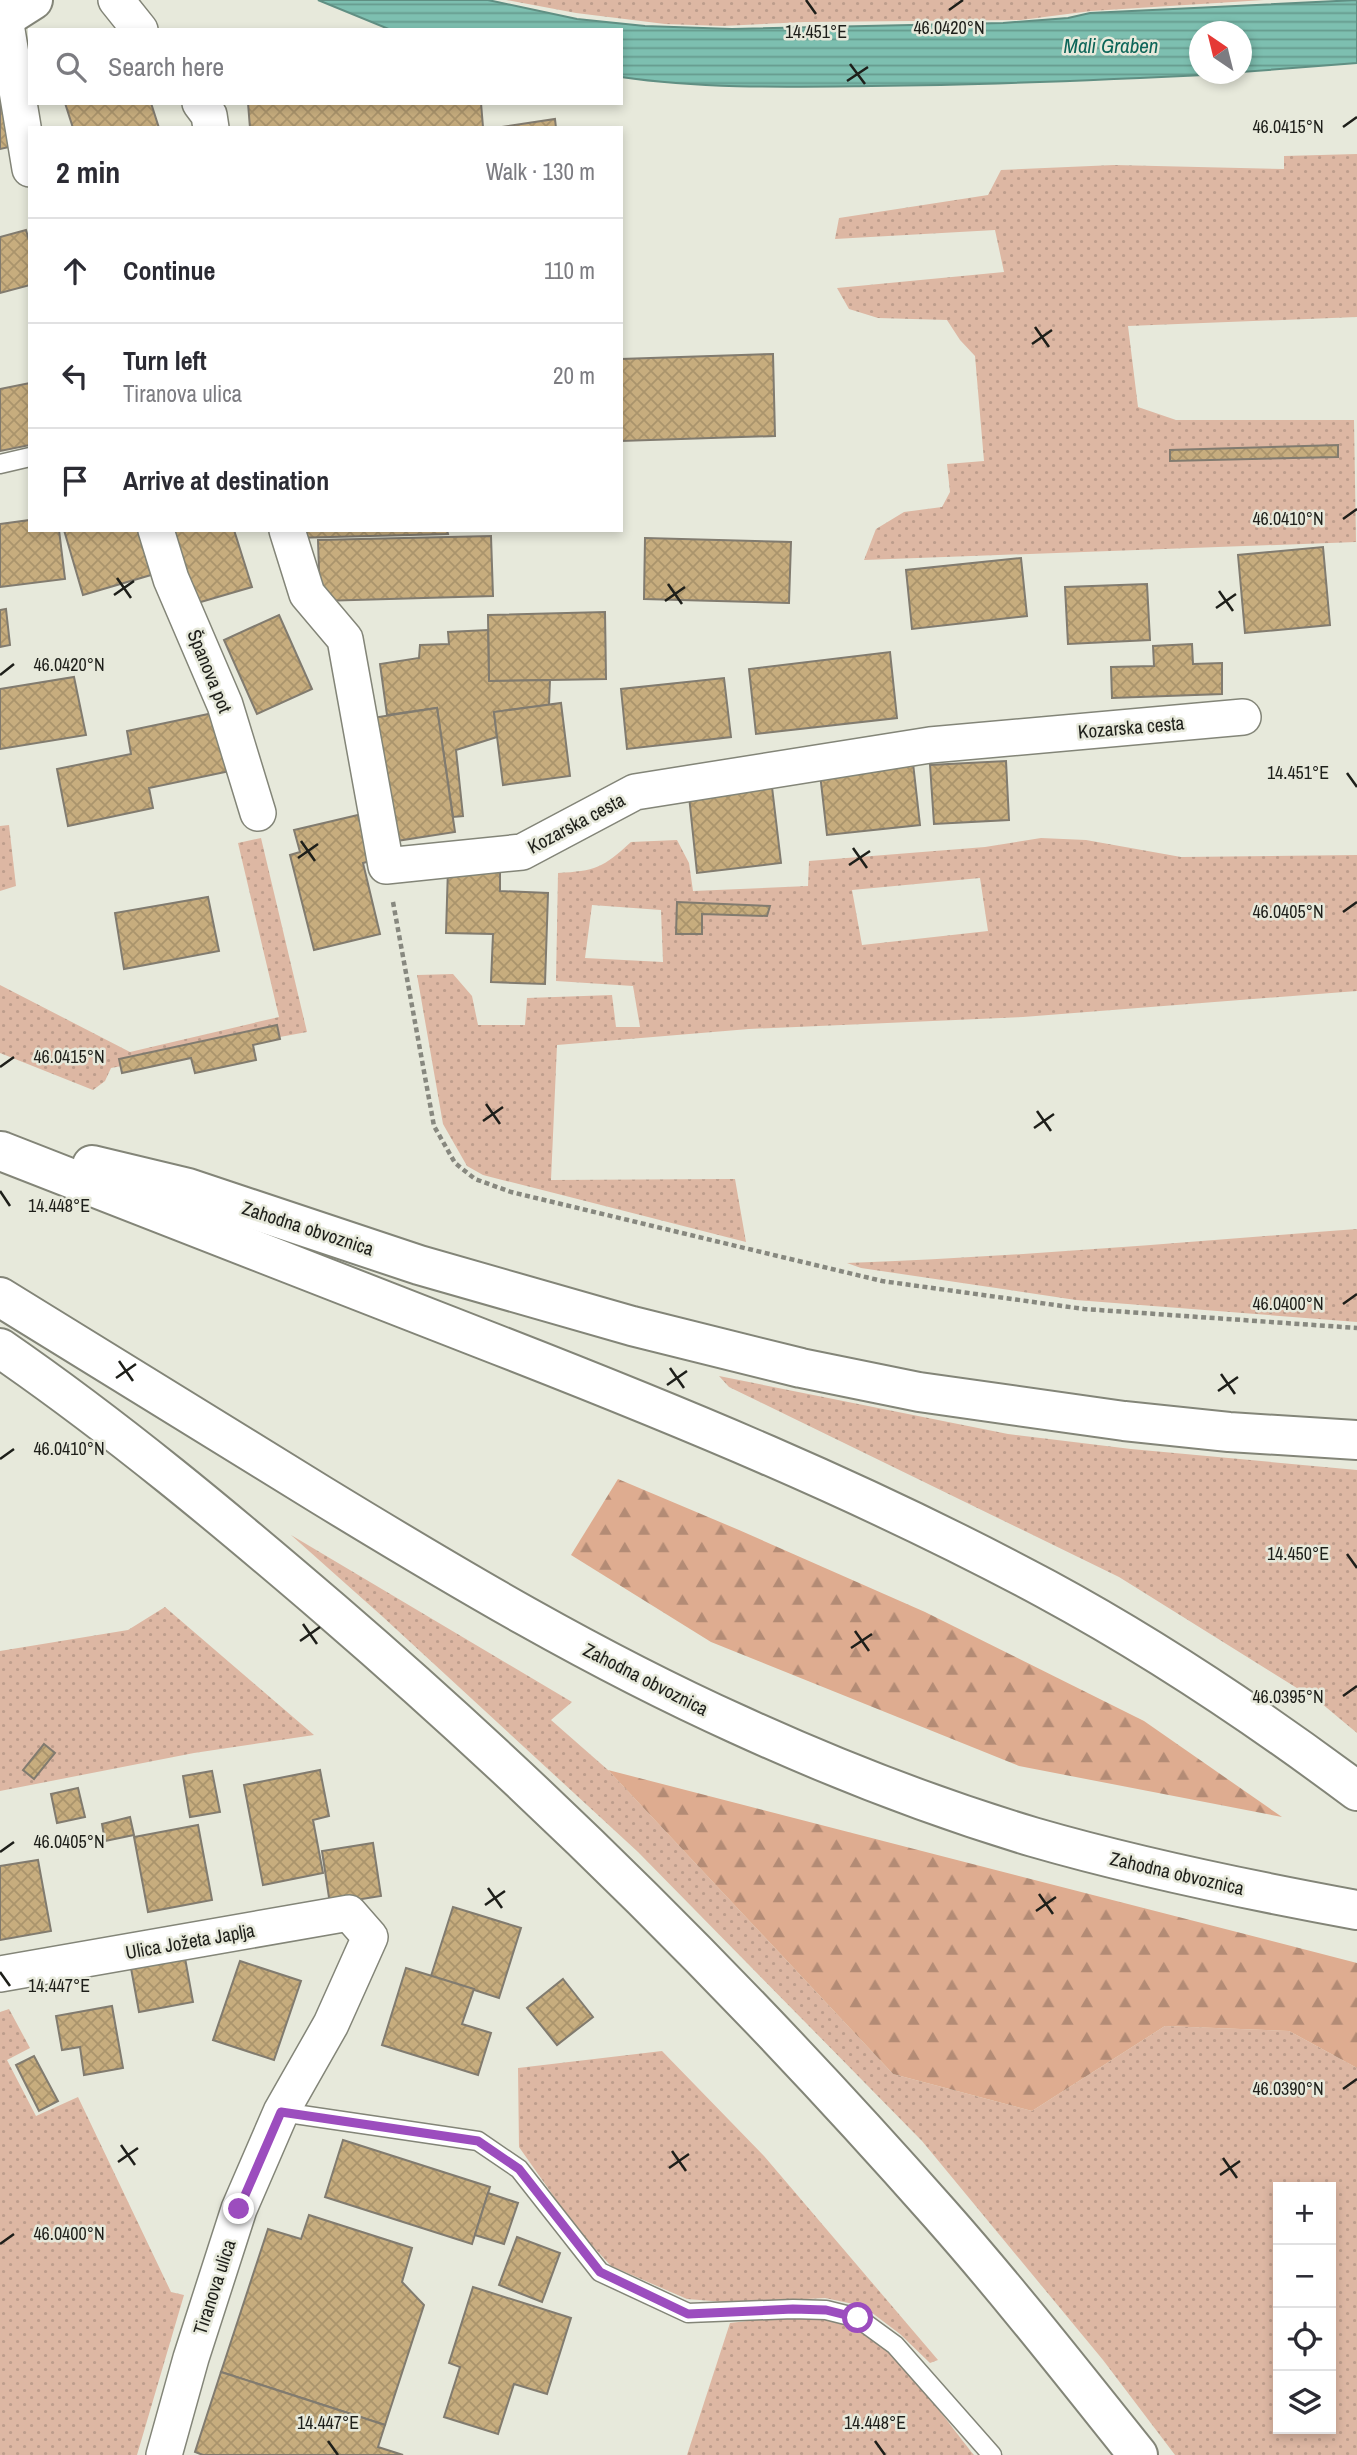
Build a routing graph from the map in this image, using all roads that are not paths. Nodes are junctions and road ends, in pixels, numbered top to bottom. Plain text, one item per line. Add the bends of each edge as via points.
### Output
1 (116, 0) edge
2 (13, 13) edge
3 (138, 28) edge
4 (202, 105) edge
5 (211, 126) edge
6 (28, 151) edge
7 (28, 457) edge
8 (0, 464) edge
9 (157, 532) edge
10 (288, 532) edge
11 (1244, 717) dead end
12 (258, 813) dead end
13 (1, 1151) edge
14 (0, 1297) edge
15 (0, 1348) edge
16 (1357, 1440) edge
17 (1357, 1791) edge
18 (1357, 1910) edge
19 (370, 1937) joint
20 (0, 1974) edge
21 (281, 2112) junction
22 (164, 2455) edge
23 (992, 2455) edge
24 (1138, 2455) edge

1 - 3 street
2 - 6 street
4 - 5 street
7 - 8 lane
9 - 12 street, Španova pot via 171,579 225,705
10 - 11 street, Kozarska cesta via 307,594 345,639 386,866 522,852 635,792 930,744
13 - 16 highway, Zahodna obvoznica via 100,1166 188,1188 419,1265 801,1368 919,1392 1124,1421
13 - 17 highway via 610,1389 861,1496 1037,1585 1141,1644
14 - 18 highway, Zahodna obvoznica via 477,1588 614,1664 738,1725 934,1804 1031,1836 1227,1886
15 - 24 highway via 277,1564 585,1840 732,1987 933,2206
19 - 20 street, Ulica Jožeta Japlja via 349,1913
19 - 21 street, Tiranova ulica via 331,2024
21 - 22 street, Tiranova ulica via 239,2209
21 - 23 lane via 478,2141 519,2169 600,2272 688,2314 793,2309 826,2310 858,2318 895,2345

